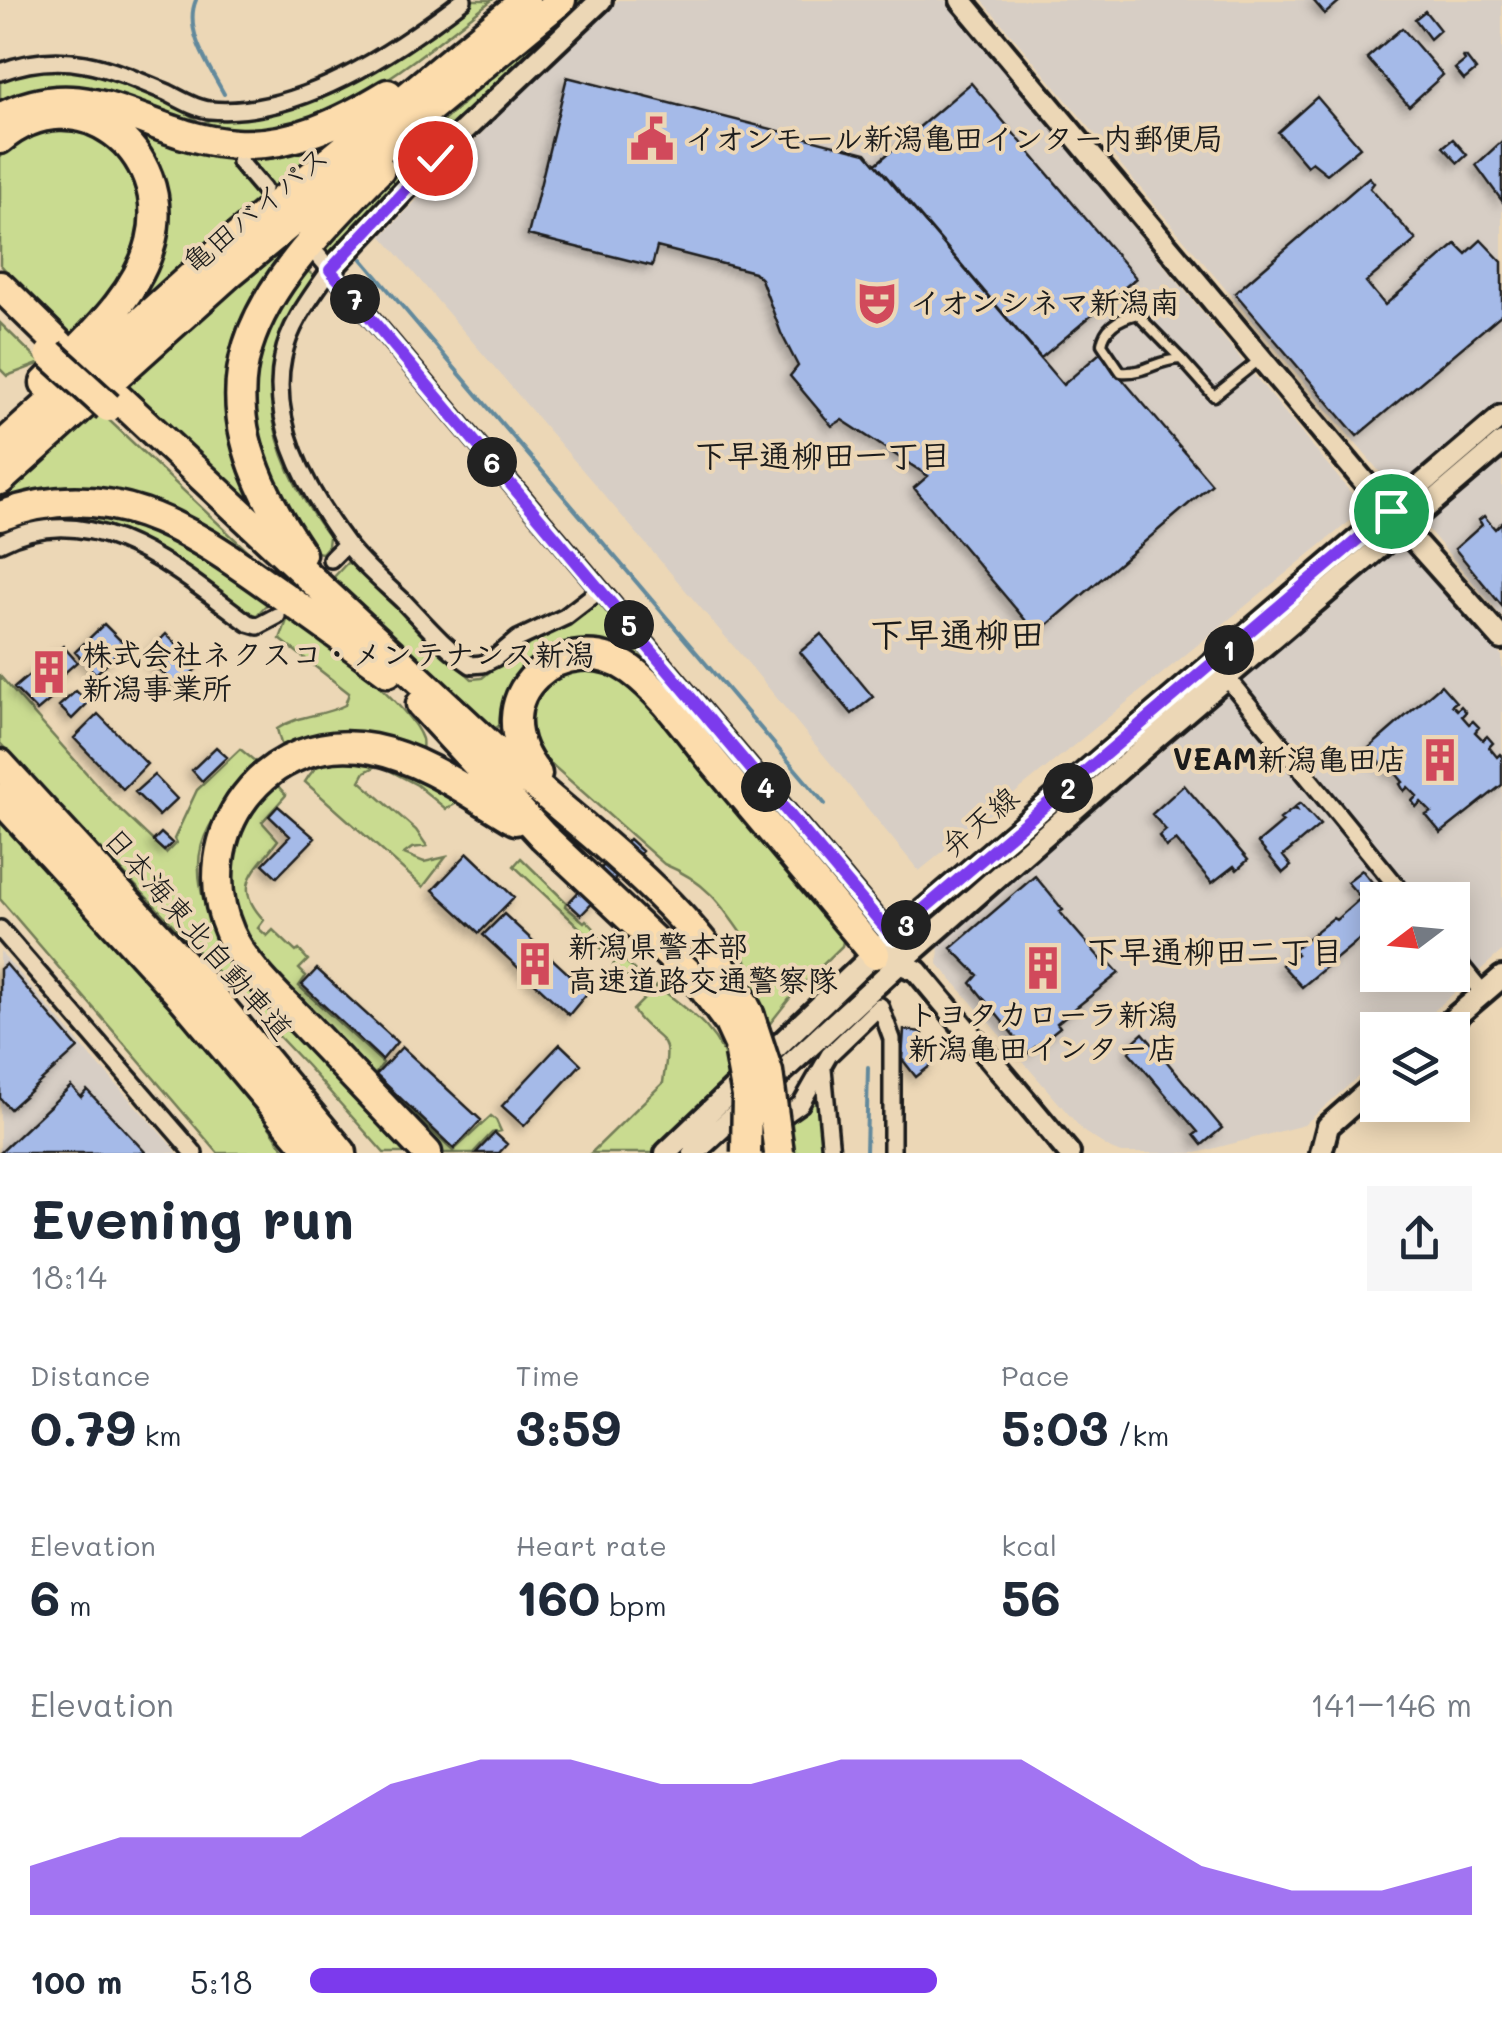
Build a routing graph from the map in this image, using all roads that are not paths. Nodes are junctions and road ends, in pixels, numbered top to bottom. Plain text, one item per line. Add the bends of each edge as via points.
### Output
1 (463, 0) edge
2 (514, 0) edge
3 (526, 0) edge
4 (561, 0) edge
5 (601, 0) edge
6 (961, 0) edge
7 (517, 36) junction
8 (0, 72) edge
9 (188, 102) junction
10 (0, 118) edge
11 (206, 123) dead end
12 (0, 138) edge
13 (240, 162) dead end
14 (263, 189) dead end
15 (324, 262) junction
16 (0, 286) edge
17 (0, 307) edge
18 (56, 350) junction
19 (1261, 358) junction
20 (1181, 359) junction
21 (113, 403) junction
22 (1502, 416) edge
23 (0, 432) edge
24 (1502, 443) edge
25 (0, 448) edge
26 (0, 480) edge
27 (0, 516) edge
28 (1397, 520) junction
29 (0, 543) edge
30 (346, 544) junction
31 (331, 559) dead end
32 (600, 590) junction
33 (277, 616) dead end
34 (365, 629) junction
35 (1502, 639) edge
36 (388, 672) junction
37 (1227, 678) junction
38 (0, 764) edge
39 (0, 798) edge
40 (566, 810) junction
41 (543, 836) junction
42 (1393, 882) edge
43 (0, 929) edge
44 (889, 951) junction
45 (1470, 976) edge
46 (1502, 977) edge
47 (198, 979) junction
48 (1483, 992) junction
49 (1460, 1012) edge
50 (739, 1018) junction
51 (824, 1069) junction
52 (1360, 1098) edge
53 (309, 1148) edge
54 (194, 1153) edge
55 (342, 1153) edge
56 (363, 1153) edge
57 (427, 1153) edge
58 (666, 1153) edge
59 (694, 1153) edge
60 (731, 1153) edge
61 (746, 1153) edge
62 (763, 1153) edge
63 (780, 1153) edge
64 (831, 1153) edge
65 (892, 1153) edge
66 (1070, 1153) edge
67 (1321, 1153) edge

1 - 9 street via 412,39 294,99 208,110
2 - 10 highway via 393,91 341,120 286,139 215,142 64,99 31,103
3 - 25 highway, 亀田バイパス via 214,256
4 - 7 highway, 亀田バイパス
5 - 15 street
6 - 19 street
7 - 26 highway, 亀田バイパス via 230,273
7 - 34 highway via 291,263 264,303 248,344 240,406 263,491 306,561
8 - 9 street via 37,62 89,62
9 - 11 street
12 - 23 highway via 48,116 105,126 129,143 147,169 155,220 147,255 128,290
13 - 14 street
15 - 30 street via 282,358 282,412 302,469
15 - 32 street
16 - 18 highway
17 - 18 highway
18 - 21 highway
19 - 20 lane via 1214,396
19 - 28 street
20 - 20 lane via 1158,360 1139,374 1121,372 1102,344 1104,335 1120,318 1136,314
21 - 34 highway
21 - 36 highway
22 - 28 street
24 - 28 street
27 - 36 highway via 71,500 151,514 222,552
28 - 35 street
28 - 37 street, 弁天線
28 - 44 street, 弁天線
29 - 33 street via 32,530 83,529 142,548 248,623 258,626
30 - 31 street
30 - 32 street via 471,665 495,658
32 - 44 street
34 - 40 highway
36 - 41 highway
37 - 42 street
37 - 44 street, 弁天線
38 - 47 highway, 日本海東北自動車道
39 - 53 highway, 日本海東北自動車道
40 - 44 highway via 523,755 514,732 516,708 546,668 598,657 627,667 656,694
40 - 50 highway via 706,945 737,988
41 - 50 highway
41 - 57 highway via 421,766 355,747 280,765 250,790 226,826 217,870 232,936 273,990
43 - 54 street
44 - 58 street, 弁天線
44 - 59 street, 弁天線
44 - 66 street via 918,971
45 - 48 street
46 - 48 street
47 - 55 highway, 日本海東北自動車道
47 - 56 highway
48 - 49 street
50 - 61 highway, bridge
50 - 62 highway, bridge
50 - 63 highway, bridge via 772,1086
51 - 60 street via 800,1104
51 - 64 street
51 - 65 street via 829,1055 880,1006 892,1038
52 - 67 street via 1328,1126

